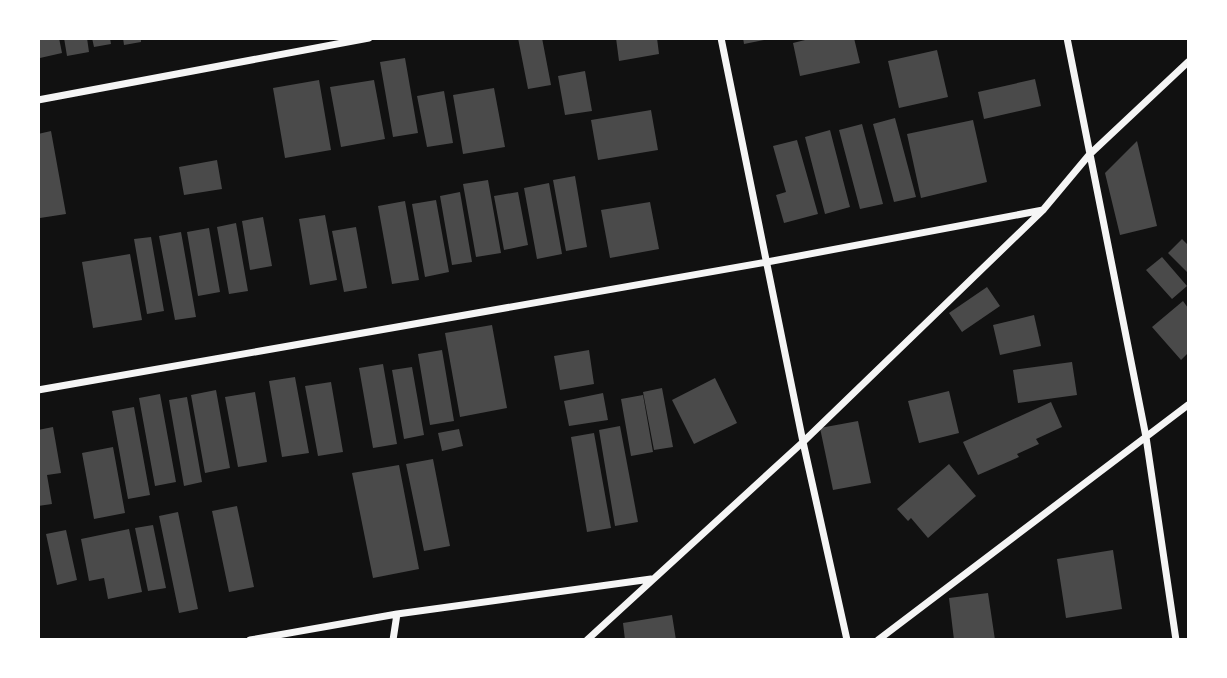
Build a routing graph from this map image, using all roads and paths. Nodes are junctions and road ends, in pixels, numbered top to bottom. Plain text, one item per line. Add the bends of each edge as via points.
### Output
1 (369, 38) edge
2 (721, 38) edge
3 (1068, 38) edge
4 (1188, 62) edge
5 (38, 100) edge
6 (1089, 155) junction
7 (1043, 210) junction
8 (767, 262) junction
9 (38, 390) edge
10 (1188, 405) edge
11 (1146, 437) junction
12 (803, 442) junction
13 (653, 579) junction
14 (397, 614) junction
15 (250, 639) edge
16 (393, 639) edge
17 (587, 639) edge
18 (847, 639) edge
19 (878, 639) edge
20 (1176, 639) edge

1 - 5 street
2 - 8 street
3 - 6 street
4 - 6 street
6 - 7 street
6 - 11 street
7 - 8 street
7 - 12 street
8 - 9 street
8 - 12 street
10 - 11 street
11 - 19 street
11 - 20 street
12 - 13 street
12 - 18 street
13 - 14 street
13 - 17 street
14 - 15 street
14 - 16 street

